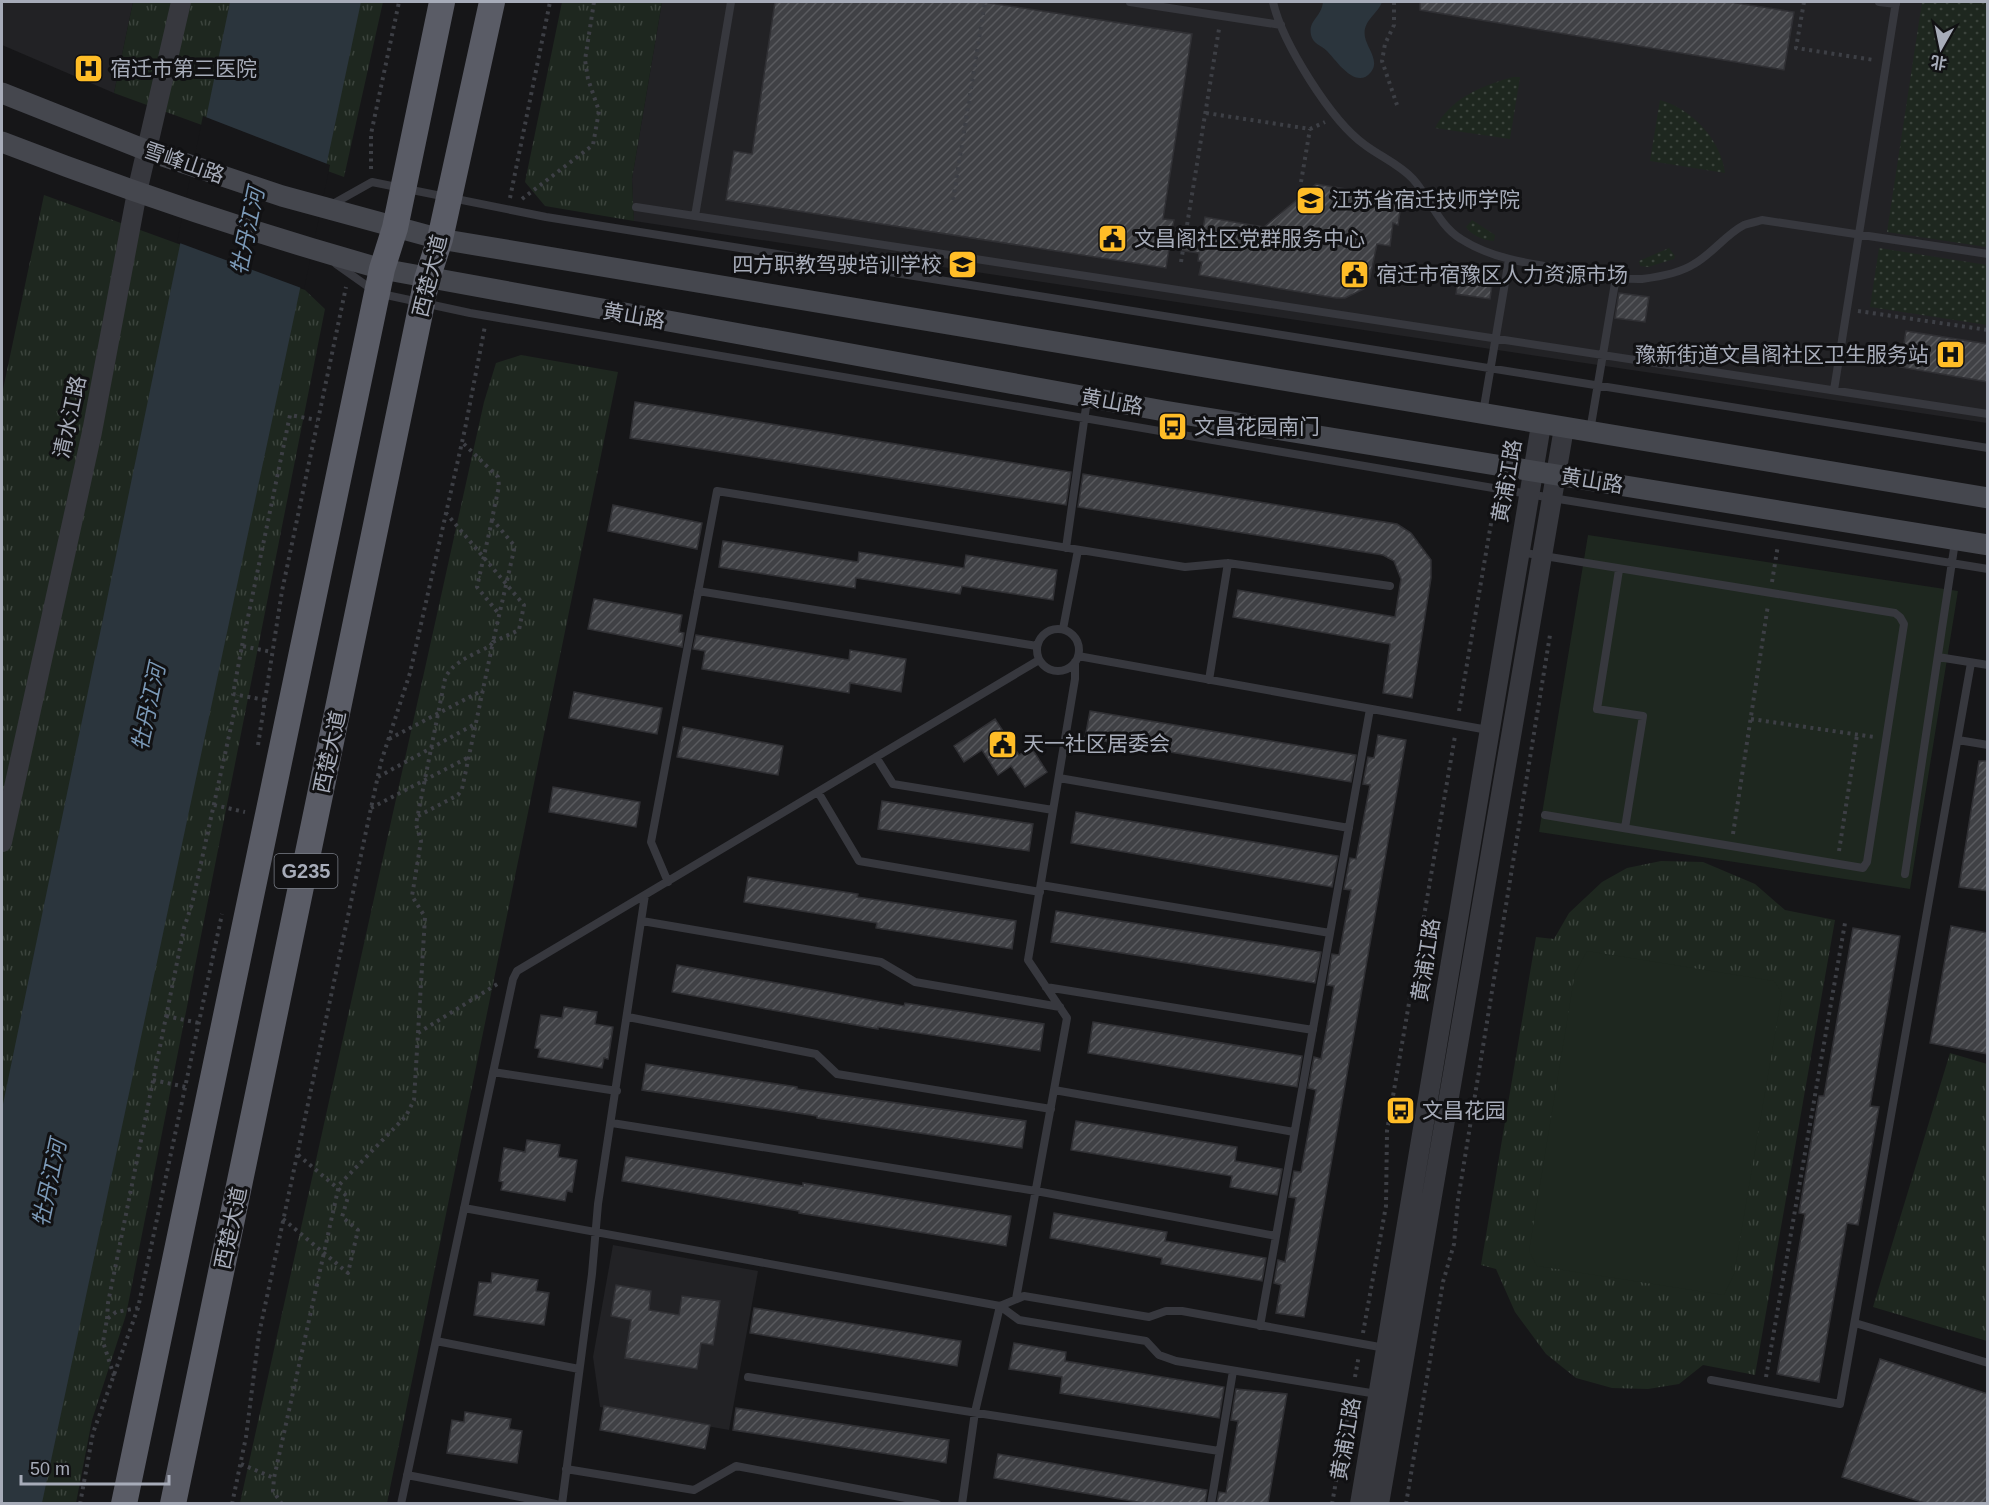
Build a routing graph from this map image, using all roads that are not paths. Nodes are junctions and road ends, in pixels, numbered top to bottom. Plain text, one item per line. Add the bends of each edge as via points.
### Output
1 (181, 2) edge
2 (442, 2) edge
3 (492, 2) edge
4 (731, 2) edge
5 (1130, 2) edge
6 (1274, 2) edge
7 (1879, 2) edge
8 (1896, 3) edge
9 (1281, 26) junction
10 (2, 93) edge
11 (2, 142) edge
12 (148, 151) junction
13 (403, 189) junction
14 (137, 192) junction
15 (449, 198) junction
16 (636, 207) dead end
17 (324, 209) junction
18 (695, 216) junction
19 (394, 228) junction
20 (1858, 235) junction
21 (440, 239) junction
22 (317, 251) junction
23 (1988, 254) edge
24 (1509, 259) junction
25 (1616, 277) junction
26 (379, 281) junction
27 (425, 291) junction
28 (1496, 338) junction
29 (1603, 354) junction
30 (1491, 368) junction
31 (1598, 385) junction
32 (1834, 390) junction
33 (1086, 408) junction
34 (1988, 414) edge
35 (1483, 415) junction
36 (1541, 425) junction
37 (1564, 428) junction
38 (1589, 433) junction
39 (1988, 448) edge
40 (1532, 471) junction
41 (1556, 475) junction
42 (1528, 494) junction
43 (1552, 498) junction
44 (1988, 498) edge
45 (1956, 540) junction
46 (1988, 545) edge
47 (1066, 548) junction
48 (1078, 550) junction
49 (1519, 552) junction
50 (1542, 557) junction
51 (1228, 563) junction
52 (1952, 563) junction
53 (1988, 569) edge
54 (1619, 570) junction
55 (1390, 586) dead end
56 (698, 591) junction
57 (1063, 629) junction
58 (1037, 646) junction
59 (1938, 657) junction
60 (1076, 659) junction
61 (1039, 660) junction
62 (1971, 663) junction
63 (1988, 665) edge
64 (1209, 680) junction
65 (1370, 709) junction
66 (1488, 730) junction
67 (1958, 740) junction
68 (1988, 745) edge
69 (876, 757) junction
70 (1059, 778) junction
71 (818, 792) junction
72 (1053, 810) junction
73 (1545, 815) dead end
74 (1349, 828) junction
75 (1625, 828) junction
76 (2, 842) edge
77 (1905, 874) dead end
78 (668, 882) junction
79 (1040, 889) junction
80 (645, 895) junction
81 (642, 921) junction
82 (1330, 933) junction
83 (1046, 987) junction
84 (1060, 1007) junction
85 (628, 1017) junction
86 (1313, 1030) junction
87 (493, 1072) junction
88 (1054, 1090) junction
89 (617, 1091) junction
90 (1051, 1109) junction
91 (612, 1123) junction
92 (1294, 1132) junction
93 (1036, 1191) junction
94 (464, 1208) junction
95 (597, 1232) junction
96 (1276, 1236) junction
97 (1016, 1299) junction
98 (999, 1306) junction
99 (1855, 1323) junction
100 (1260, 1326) junction
101 (436, 1341) junction
102 (1386, 1348) junction
103 (1988, 1363) edge
104 (579, 1368) junction
105 (1233, 1371) junction
106 (748, 1377) dead end
107 (1712, 1380) dead end
108 (1379, 1395) junction
109 (975, 1412) junction
110 (1219, 1451) junction
111 (566, 1469) junction
112 (407, 1475) junction
113 (124, 1503) edge
114 (173, 1503) edge
115 (401, 1503) edge
116 (556, 1503) edge
117 (562, 1503) edge
118 (937, 1503) edge
119 (962, 1503) edge
120 (1211, 1503) edge
121 (1359, 1503) edge
122 (1379, 1503) edge

1 - 12 street, 清水江路
2 - 13 highway
3 - 15 highway, 西楚大道
4 - 18 lane
5 - 9 lane
6 - 9 lane
7 - 8 lane
8 - 20 lane
9 - 24 lane via 1305,72 1336,117 1364,145 1413,178 1441,221 1459,239
10 - 12 main road, 雪峰山路
11 - 14 main road, 雪峰山路
12 - 14 street, 清水江路
12 - 17 main road, 雪峰山路
13 - 15 lane
13 - 17 lane via 372,182
13 - 19 highway
14 - 22 main road, 雪峰山路
14 - 76 street, 清水江路 via 92,432
15 - 21 highway, 西楚大道
15 - 30 lane via 721,246
16 - 18 lane
17 - 19 main road, 雪峰山路
18 - 28 lane
19 - 21 main road, 雪峰山路
19 - 26 highway, G235
20 - 23 lane
20 - 25 lane via 1762,220 1744,226 1694,265 1640,279
20 - 32 lane
21 - 27 highway, 西楚大道 / G235
21 - 35 main road, 黄山路
22 - 26 main road, 雪峰山路
22 - 26 lane via 349,273
24 - 25 lane
24 - 28 lane
25 - 29 lane
26 - 27 main road, 黄山路
26 - 113 highway, G235
27 - 33 main road, 黄山路
27 - 33 lane via 487,316
27 - 114 highway, 西楚大道 / G235
28 - 29 lane
28 - 30 lane
29 - 31 lane
29 - 32 lane
30 - 31 lane
30 - 35 lane
31 - 38 lane
31 - 39 lane
32 - 34 lane
33 - 40 main road, 黄山路
33 - 42 lane
33 - 47 lane
35 - 36 main road, 黄山路
36 - 37 main road, 黄山路
36 - 40 street, 黄浦江路
37 - 38 main road, 黄山路
37 - 41 street, 黄浦江路
38 - 44 main road, 黄山路
40 - 41 main road, 黄山路
40 - 42 street, 黄浦江路
41 - 43 street, 黄浦江路
41 - 45 main road, 黄山路
42 - 43 lane
42 - 49 street, 黄浦江路
43 - 50 street, 黄浦江路
43 - 52 lane
45 - 46 main road, 黄山路
45 - 52 lane
47 - 48 lane
47 - 56 lane via 717,491
48 - 51 lane via 1185,567
48 - 57 lane
49 - 50 lane
49 - 66 street, 黄浦江路
50 - 54 lane
50 - 122 street, 黄浦江路
51 - 55 lane
51 - 64 lane
52 - 53 lane
52 - 59 lane
54 - 75 lane via 1597,709 1642,716
54 - 75 lane via 1895,613 1904,624 1863,868
56 - 58 lane
56 - 78 lane via 651,842
57 - 58 lane via 1049,630
57 - 60 lane via 1078,642
58 - 61 lane
59 - 62 lane
59 - 77 lane
60 - 61 lane via 1070,667 1056,671
60 - 64 lane
60 - 70 lane
61 - 69 lane
62 - 63 lane
62 - 67 lane
64 - 65 lane
65 - 66 lane
65 - 74 lane
66 - 102 street, 黄浦江路
67 - 68 lane
67 - 99 lane
69 - 71 lane
69 - 72 lane via 893,784
70 - 72 lane
70 - 74 lane
71 - 78 lane
71 - 79 lane via 859,861
72 - 79 lane
73 - 75 lane
74 - 82 lane
78 - 80 lane
79 - 82 lane
79 - 83 lane via 1028,960
80 - 81 lane
80 - 87 lane via 517,971
81 - 84 lane via 881,962 915,982
81 - 85 lane
82 - 86 lane
83 - 84 lane
83 - 86 lane
84 - 88 lane via 1067,1018
85 - 89 lane
85 - 90 lane via 816,1054 837,1074
86 - 92 lane
87 - 89 lane
87 - 94 lane
88 - 90 lane
88 - 92 lane
89 - 91 lane
90 - 93 lane
91 - 93 lane
91 - 95 lane
92 - 96 lane
93 - 96 lane
93 - 97 lane
94 - 95 lane
94 - 101 lane
95 - 98 lane
95 - 104 lane
96 - 100 lane
97 - 98 lane
97 - 100 lane via 1024,1296 1149,1317 1182,1311
98 - 105 lane via 1019,1320 1146,1341 1159,1355 1176,1361
98 - 109 lane
99 - 103 lane
99 - 107 lane via 1840,1404
100 - 102 lane
101 - 104 lane
101 - 112 lane
102 - 108 street, 黄浦江路
104 - 111 lane
105 - 108 lane
105 - 110 lane
106 - 109 lane
108 - 121 street, 黄浦江路
109 - 110 lane
109 - 119 lane
110 - 120 lane
111 - 117 lane
111 - 118 lane via 694,1490 736,1466
112 - 115 lane
112 - 116 lane

